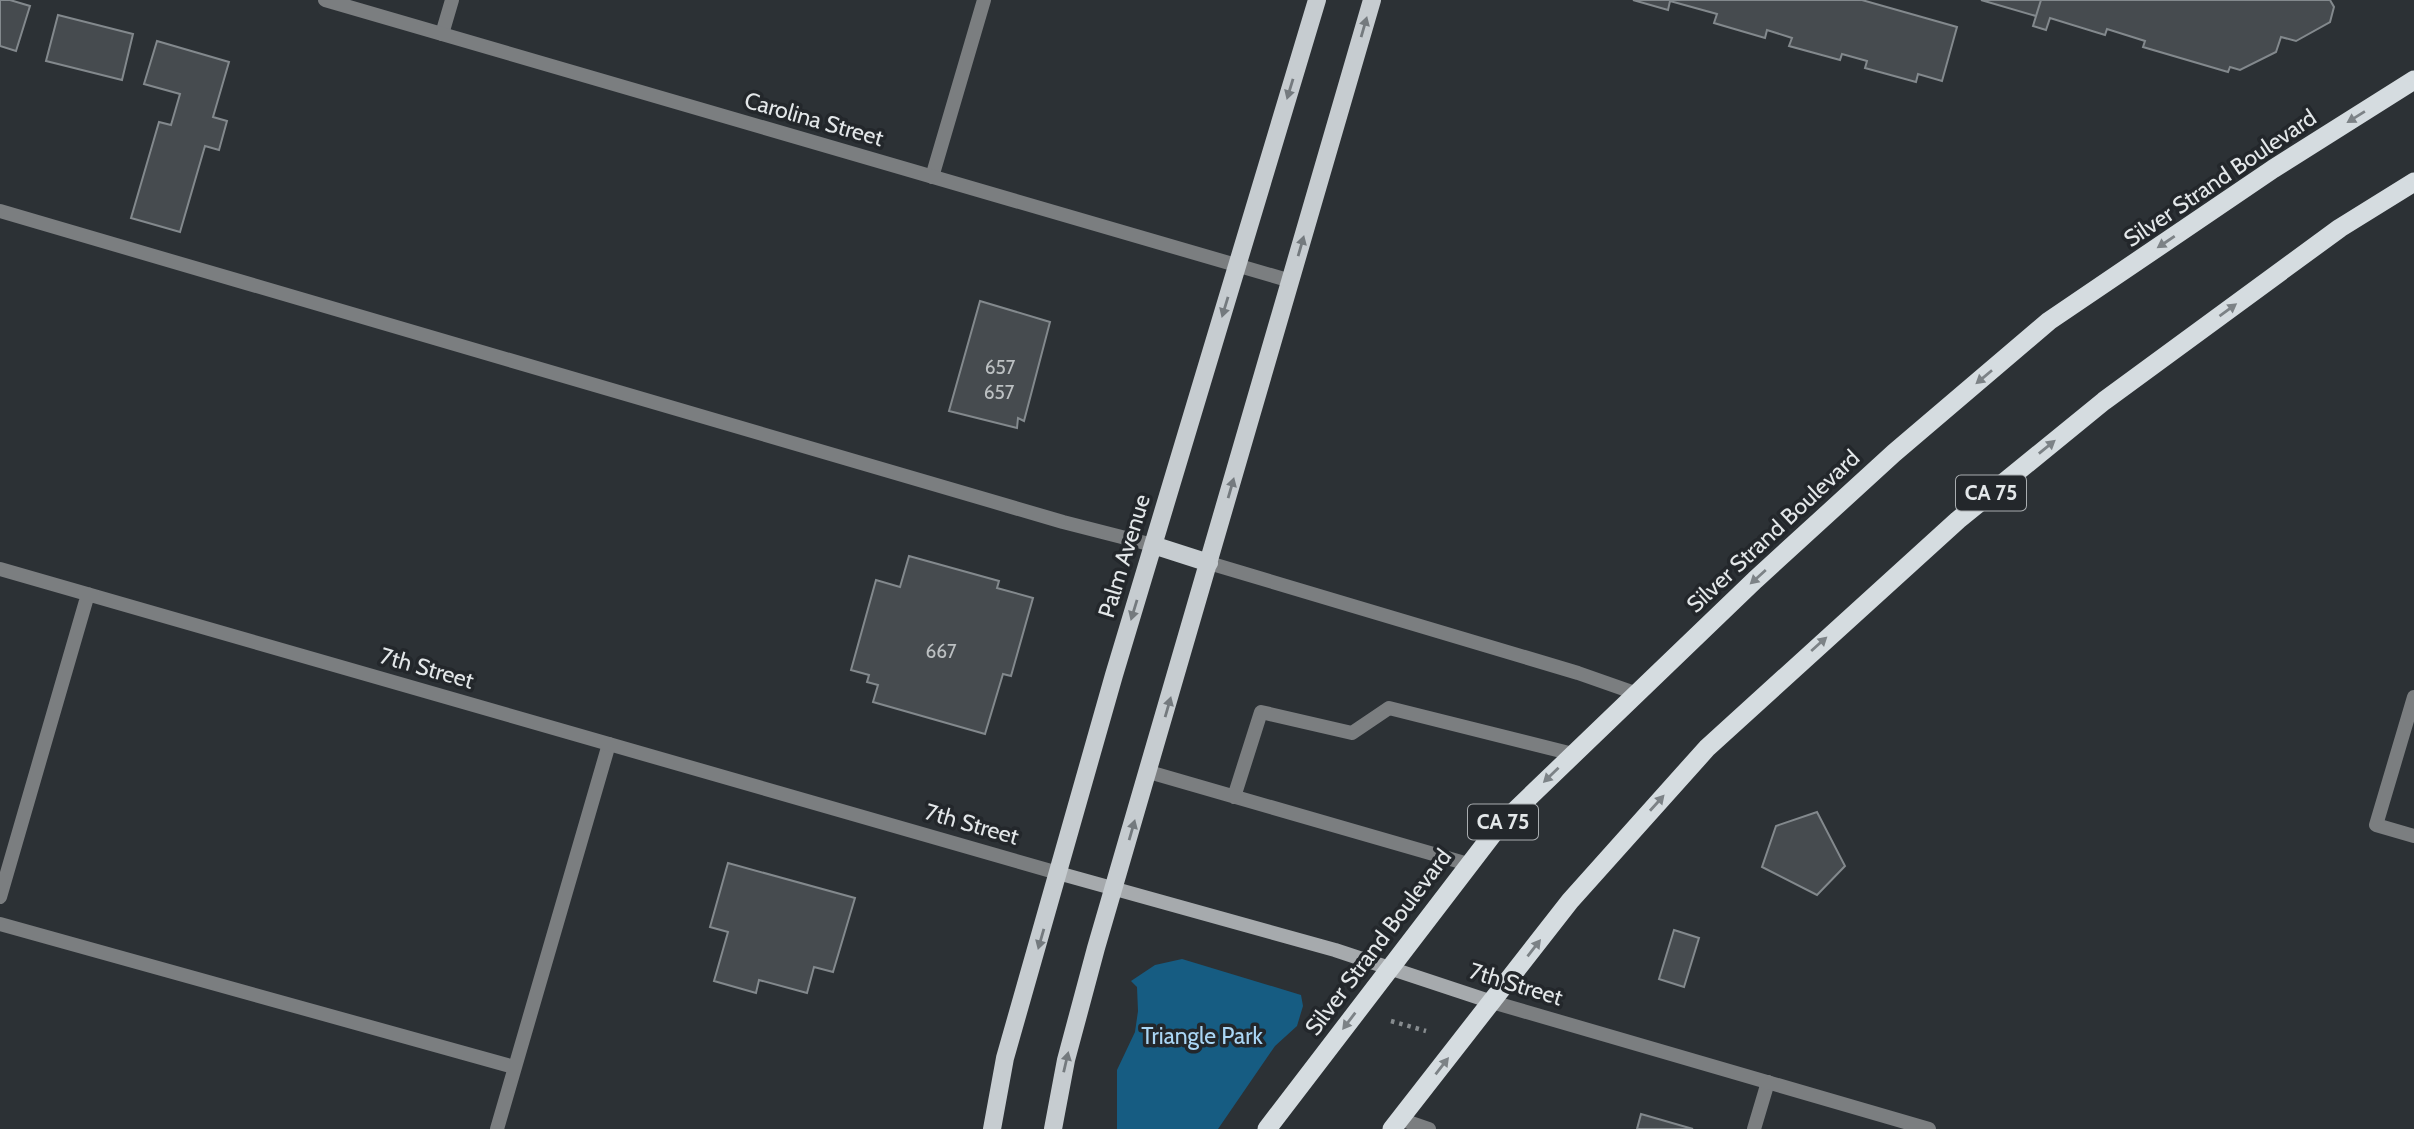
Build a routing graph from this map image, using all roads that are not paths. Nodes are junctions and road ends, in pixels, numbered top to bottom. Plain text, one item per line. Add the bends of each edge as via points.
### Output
1 (325, 0) edge
2 (452, 0) edge
3 (984, 0) edge
4 (1317, 0) edge
5 (1372, 0) edge
6 (442, 34) junction
7 (2414, 80) edge
8 (932, 177) junction
9 (2414, 182) edge
10 (0, 211) edge
11 (1237, 266) junction
12 (1291, 281) junction
13 (1153, 545) junction
14 (1209, 563) junction
15 (0, 569) edge
16 (88, 594) junction
17 (1635, 693) junction
18 (2414, 697) edge
19 (609, 744) junction
20 (1573, 754) junction
21 (1149, 772) junction
22 (1234, 797) junction
23 (2414, 836) edge
24 (1468, 864) junction
25 (1058, 873) junction
26 (1115, 888) junction
27 (0, 897) edge
28 (0, 924) edge
29 (1390, 967) junction
30 (1492, 1002) junction
31 (514, 1067) junction
32 (1768, 1082) junction
33 (1396, 1124) edge
34 (496, 1129) edge
35 (992, 1129) edge
36 (1052, 1129) edge
37 (1267, 1129) edge
38 (1429, 1129) edge
39 (1754, 1129) edge
40 (1929, 1129) edge

1 - 6 street, Carolina Street
2 - 6 street
3 - 8 street
4 -> 11 main road, Palm Avenue
12 -> 5 main road
6 - 8 street, Carolina Street
7 -> 17 highway, Silver Strand Boulevard / CA 75 via 2049,321 1894,453
8 - 11 street, Carolina Street
30 -> 9 highway, CA 75 via 1570,901 1707,748 1928,547 2104,401 2340,228
10 - 13 street
11 - 12 street, Carolina Street
11 -> 13 main road, Palm Avenue
14 -> 12 main road
13 - 14 main road
13 -> 25 main road, Palm Avenue
14 - 17 street
21 -> 14 main road
15 - 16 street, 7th Street
16 - 19 street, 7th Street
16 - 27 street
17 - 20 highway, Silver Strand Boulevard / CA 75
18 - 23 street via 2376,825
19 - 25 street, 7th Street
19 - 31 street
20 - 22 street via 1389,708 1352,733 1261,712
20 -> 24 highway, Silver Strand Boulevard / CA 75 via 1499,826
21 - 22 street
26 -> 21 main road
22 - 24 street
24 - 29 highway, Silver Strand Boulevard / CA 75
25 - 26 main road, 7th Street
25 -> 35 main road, Palm Avenue via 1005,1058
26 - 29 main road, 7th Street
36 -> 26 main road via 1066,1060
28 - 31 street
29 - 30 main road, 7th Street
29 -> 37 highway, Silver Strand Boulevard / CA 75
30 - 32 street, 7th Street
33 -> 30 highway, CA 75
31 - 34 street
32 - 39 street
32 - 40 street, 7th Street
33 - 38 street

